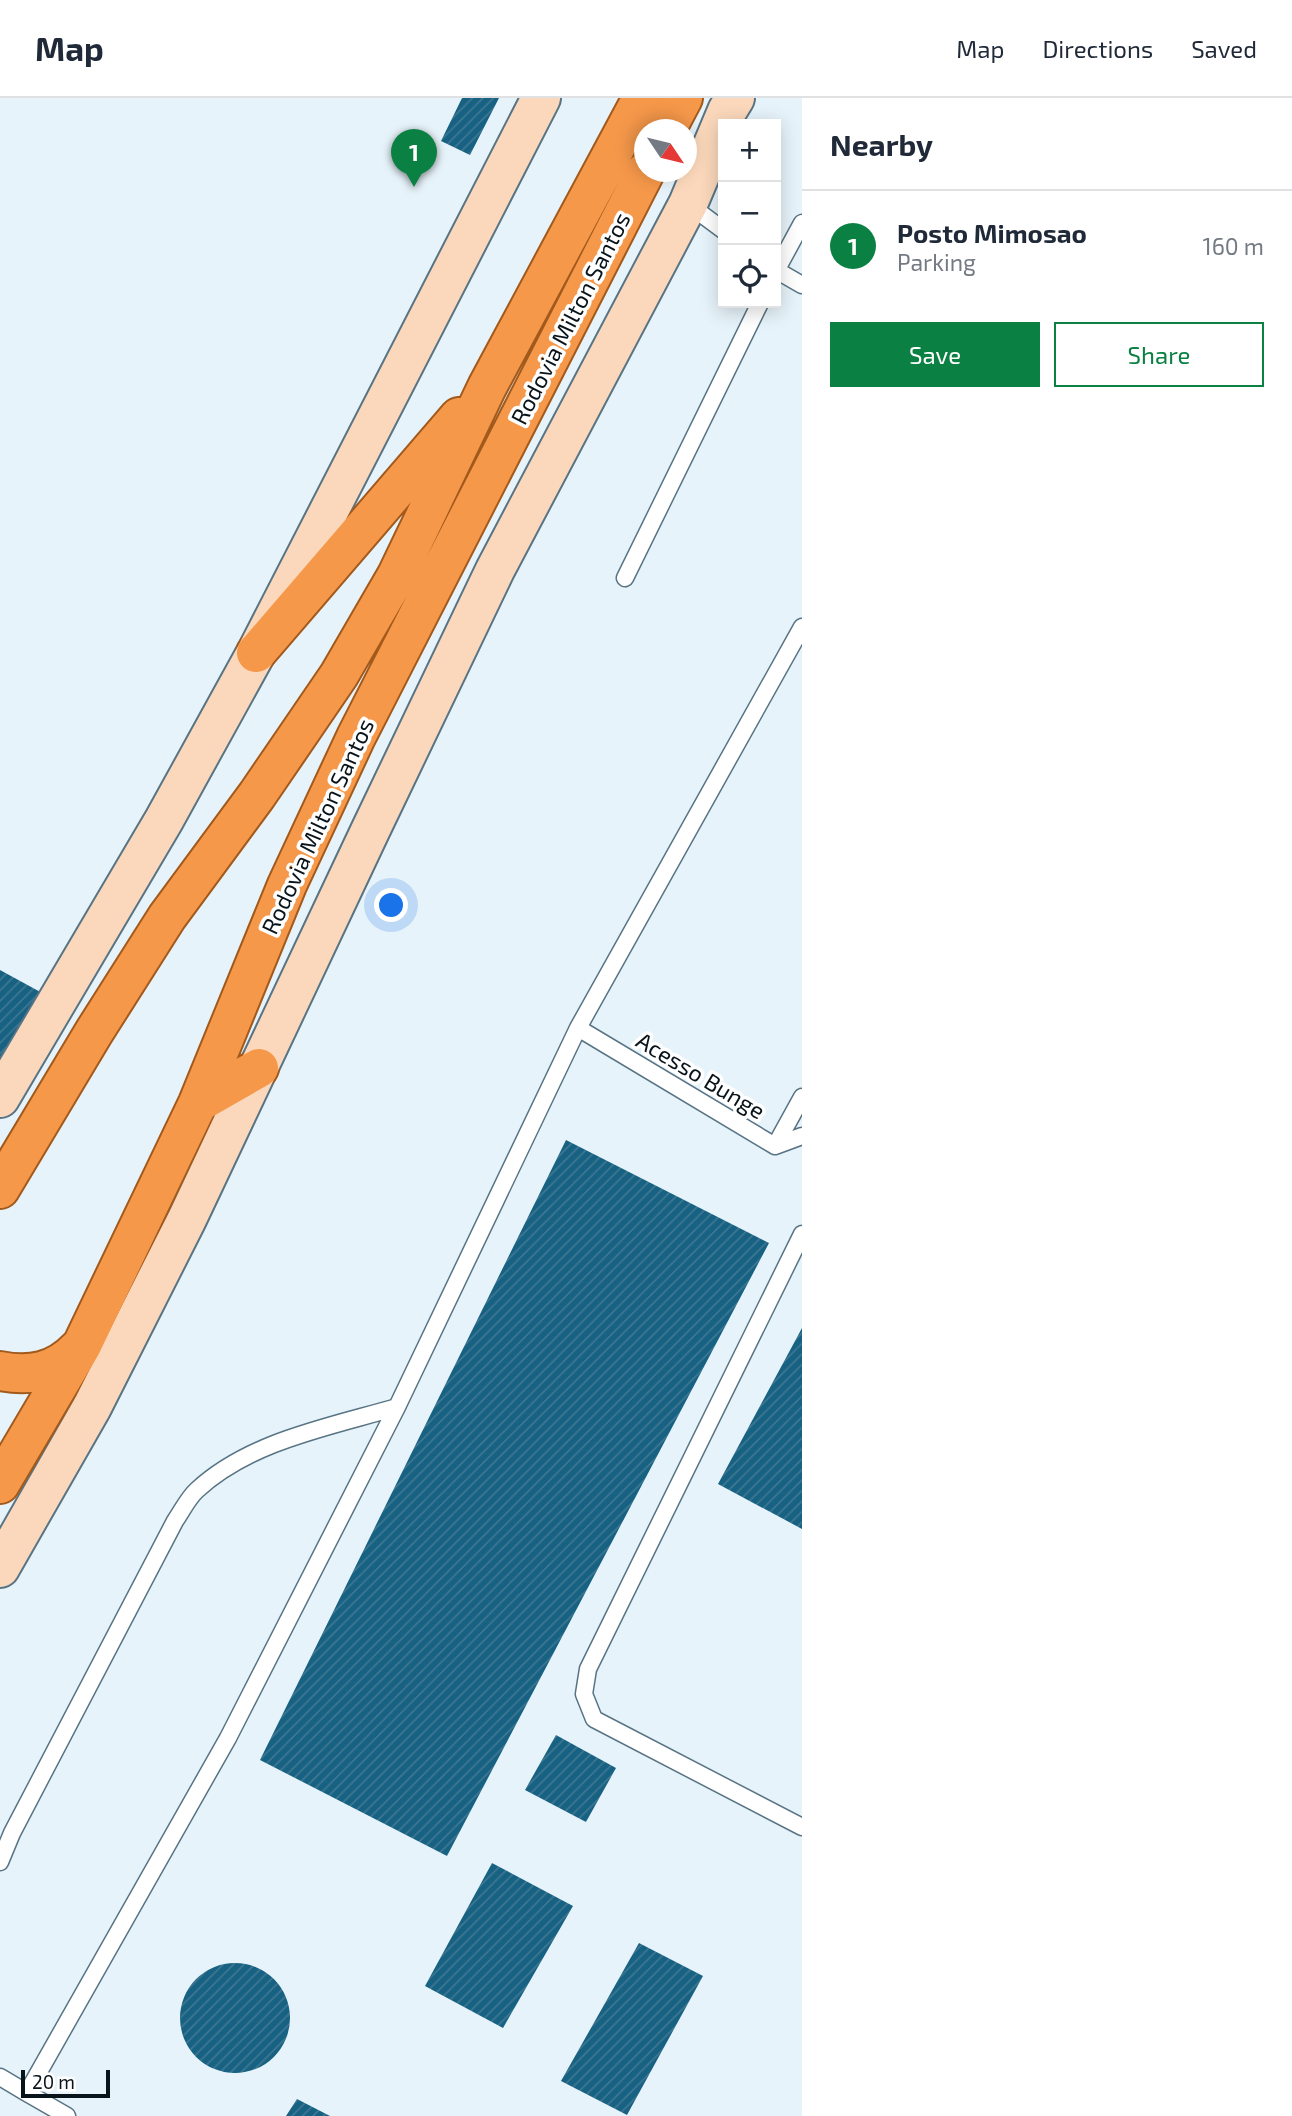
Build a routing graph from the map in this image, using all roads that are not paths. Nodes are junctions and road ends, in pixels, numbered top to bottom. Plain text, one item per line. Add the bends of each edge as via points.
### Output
1 (541, 98) edge
2 (642, 98) edge
3 (682, 98) edge
4 (735, 98) edge
5 (672, 119) edge
6 (640, 182) edge
7 (688, 204) junction
8 (802, 223) edge
9 (718, 226) edge
10 (781, 262) edge
11 (781, 274) edge
12 (802, 285) edge
13 (758, 308) edge
14 (487, 387) junction
15 (625, 578) dead end
16 (802, 627) edge
17 (256, 653) junction
18 (578, 1028) junction
19 (260, 1068) junction
20 (802, 1097) edge
21 (0, 1098) edge
22 (198, 1103) junction
23 (802, 1136) edge
24 (775, 1146) junction
25 (0, 1189) edge
26 (802, 1234) edge
27 (82, 1345) junction
28 (0, 1371) edge
29 (397, 1407) junction
30 (0, 1484) edge
31 (0, 1568) edge
32 (802, 1826) edge
33 (0, 1862) edge
34 (0, 2077) edge
35 (27, 2093) junction
36 (67, 2116) edge

1 - 17 main road
2 - 14 highway, Rodovia Milton Santos
3 - 5 highway
4 - 7 main road
6 - 22 highway, Rodovia Milton Santos via 356,737 287,886
7 - 9 lane
7 - 19 main road via 495,570
8 - 10 lane
11 - 12 lane
13 - 15 lane
14 - 17 highway
14 - 25 highway, Rodovia Milton Santos via 397,575 339,675 167,918
16 - 18 lane
17 - 21 main road via 164,820
18 - 24 lane, Acesso Bunge
18 - 29 lane
19 - 22 highway
19 - 31 main road via 92,1407
20 - 24 lane
22 - 27 highway, Rodovia Milton Santos
23 - 24 lane, Acesso Bunge
26 - 32 lane via 588,1669 584,1694 594,1719
27 - 28 highway via 53,1368 35,1374
27 - 30 highway, Rodovia Milton Santos
29 - 33 lane via 269,1446 226,1468 195,1492 174,1521
29 - 35 lane via 228,1738
34 - 35 lane
35 - 36 lane

